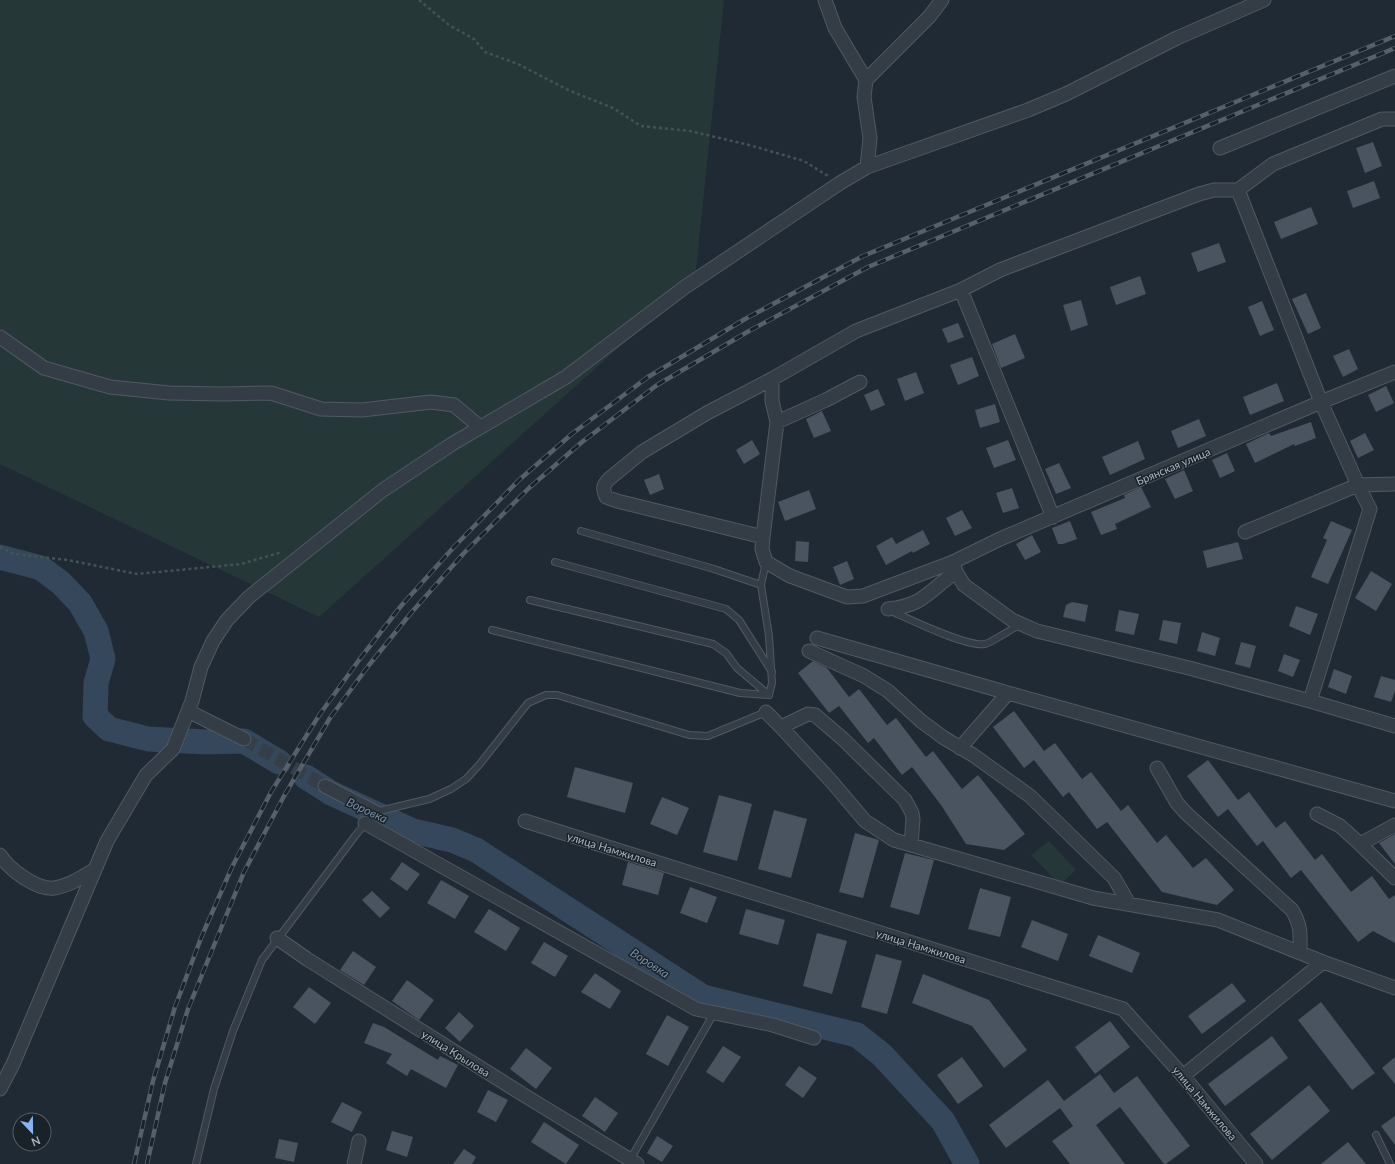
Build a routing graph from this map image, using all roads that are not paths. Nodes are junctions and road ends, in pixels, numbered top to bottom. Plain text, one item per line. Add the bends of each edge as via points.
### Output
1 (826, 0) edge
2 (942, 0) edge
3 (1264, 0) edge
4 (1395, 76) edge
5 (866, 80) junction
6 (1395, 119) edge
7 (1220, 148) dead end
8 (867, 167) junction
9 (1238, 190) junction
10 (961, 290) junction
11 (0, 336) edge
12 (1395, 372) edge
13 (772, 379) junction
14 (860, 382) dead end
15 (1321, 402) junction
16 (777, 422) junction
17 (480, 427) junction
18 (1358, 484) junction
19 (1395, 484) edge
20 (1053, 517) junction
21 (581, 531) dead end
22 (1245, 532) dead end
23 (763, 537) junction
24 (555, 562) dead end
25 (766, 562) junction
26 (954, 567) junction
27 (761, 585) junction
28 (530, 600) dead end
29 (888, 609) joint
30 (1020, 624) junction
31 (492, 630) dead end
32 (817, 638) dead end
33 (809, 651) dead end
34 (772, 672) junction
35 (1008, 694) junction
36 (769, 695) junction
37 (1310, 701) junction
38 (188, 711) junction
39 (766, 712) joint
40 (1395, 726) edge
41 (781, 727) junction
42 (244, 739) tunnel mouth
43 (960, 748) junction
44 (1157, 768) dead end
45 (325, 786) tunnel mouth
46 (1395, 802) edge
47 (375, 812) junction
48 (1317, 814) dead end
49 (525, 821) dead end
50 (366, 823) junction
51 (1395, 825) edge
52 (1360, 844) junction
53 (911, 845) junction
54 (0, 855) edge
55 (94, 870) junction
56 (1395, 878) edge
57 (1128, 904) junction
58 (277, 938) junction
59 (1300, 953) junction
60 (1322, 962) junction
61 (1395, 988) edge
62 (714, 1013) junction
63 (814, 1038) dead end
64 (6, 1065) edge
65 (1183, 1076) junction
66 (0, 1089) edge
67 (1376, 1135) dead end
68 (359, 1141) dead end
69 (633, 1162) edge
70 (196, 1164) edge
71 (354, 1164) edge
72 (1256, 1164) edge
73 (1390, 1164) edge

1 - 5 street via 835,28
2 - 5 street via 930,17
3 - 8 street via 1177,38 1066,94 1028,110
4 - 7 street
5 - 8 street via 864,97 870,138
6 - 9 street via 1382,119 1285,158
8 - 17 street via 685,287 566,377
9 - 10 street via 1214,190 1199,194 1000,270
9 - 15 street
10 - 13 street via 856,331
10 - 20 street
11 - 17 street via 44,368 110,386 169,393 271,393 322,409 362,410 431,402 454,405
12 - 15 street, Брянская улица
13 - 16 street via 772,400
13 - 23 street via 642,452 604,483 603,489 606,497 618,501
14 - 16 street
15 - 18 street
15 - 20 street, Брянская улица
16 - 23 street
17 - 38 street via 383,490 249,597 227,620 213,641 201,667
18 - 19 street
18 - 22 street
18 - 37 street via 1370,509
20 - 26 street, Брянская улица via 1000,539
21 - 27 lane
23 - 25 street via 762,549
24 - 34 lane via 726,609 739,620
25 - 26 street via 790,576 847,597 863,596
25 - 27 lane
26 - 29 street via 918,602 902,608
26 - 30 street via 964,585
27 - 34 lane
28 - 36 lane via 713,644 726,653 738,668
29 - 30 lane via 946,635 985,644
30 - 37 street via 1037,631
31 - 36 lane via 740,693
32 - 35 street
33 - 43 street via 864,676 888,691 921,721
34 - 36 lane
35 - 43 street
35 - 46 street
37 - 40 street
38 - 42 street
38 - 55 street via 173,750 146,775 107,841
39 - 41 street
39 - 47 lane via 708,736 698,736 557,695 546,695 528,702 466,779 429,799
41 - 53 street via 865,822 894,840
41 - 53 street via 808,714 815,715 843,739 905,800 913,819
43 - 57 street via 1030,796 1114,878
44 - 59 street via 1177,803 1186,813 1292,910 1300,927
45 - 47 street
47 - 50 lane
48 - 52 street via 1340,826
49 - 65 street, улица Намжилова via 1123,1009
50 - 58 lane
50 - 62 street via 696,1009
51 - 52 street
52 - 56 street
53 - 57 street via 1093,898
54 - 55 street via 23,877 53,888 72,882
55 - 64 street
57 - 59 street via 1218,920
58 - 69 street, улица Крылова
58 - 70 lane via 262,960 233,1031 214,1089
59 - 60 street
60 - 61 street
60 - 65 street
62 - 63 street via 773,1025
62 - 69 lane
64 - 66 street
65 - 72 street, улица Намжилова
67 - 73 lane
68 - 71 street

